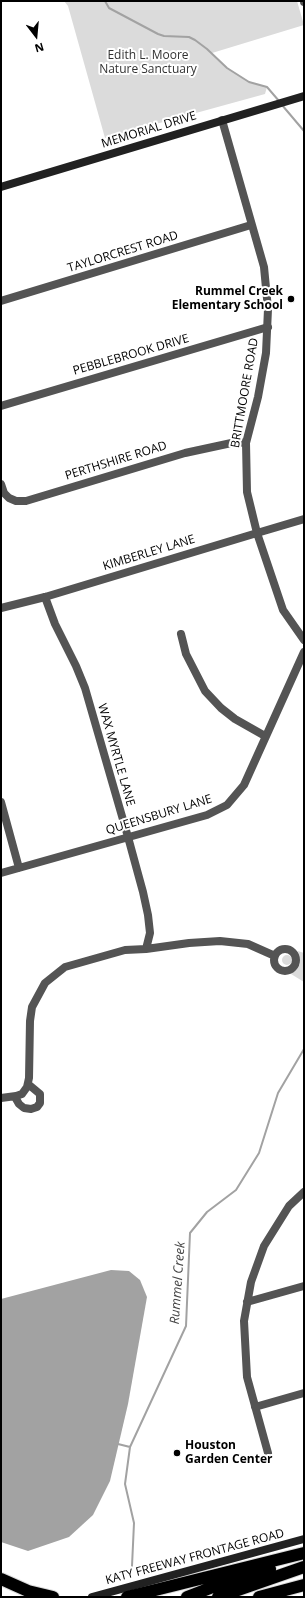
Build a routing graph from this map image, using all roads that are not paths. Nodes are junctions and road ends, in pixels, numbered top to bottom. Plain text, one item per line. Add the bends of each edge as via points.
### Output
1 (302, 96) edge
2 (222, 120) junction
3 (1, 187) edge
4 (251, 225) junction
5 (1, 301) edge
6 (268, 327) junction
7 (1, 406) edge
8 (246, 443) junction
9 (1, 484) edge
10 (304, 519) edge
11 (257, 533) junction
12 (45, 597) junction
13 (1, 608) edge
14 (180, 634) dead end
15 (304, 640) edge
16 (304, 652) edge
17 (265, 736) junction
18 (1, 802) edge
19 (128, 837) junction
20 (19, 868) junction
21 (1, 873) edge
22 (146, 949) junction
23 (275, 956) dead end
24 (28, 1084) junction
25 (15, 1097) junction
26 (1, 1098) edge
27 (304, 1192) edge
28 (304, 1286) edge
29 (247, 1302) junction
30 (304, 1393) edge
31 (255, 1407) junction
32 (268, 1453) dead end
33 (304, 1539) edge
34 (304, 1553) edge
35 (304, 1559) edge
36 (304, 1567) edge
37 (1, 1580) edge
38 (304, 1585) edge
39 (53, 1597) edge
40 (92, 1597) edge
41 (126, 1597) edge
42 (187, 1597) edge
43 (218, 1597) edge
44 (259, 1597) edge

1 - 2 main road, MEMORIAL DRIVE
2 - 3 main road, MEMORIAL DRIVE
2 - 4 street, BRITTMOORE ROAD
4 - 5 street, TAYLORCREST ROAD
4 - 6 street, BRITTMOORE ROAD via 264,267
6 - 7 street, PEBBLEBROOK DRIVE
6 - 8 street, BRITTMOORE ROAD via 258,397
8 - 9 street, PERTHSHIRE ROAD via 236,442 185,453 26,501 9,498
8 - 11 street, BRITTMOORE ROAD via 247,492
10 - 11 street, KIMBERLEY LANE
11 - 12 street, KIMBERLEY LANE
11 - 15 street, BRITTMOORE ROAD via 283,610
12 - 13 street, KIMBERLEY LANE
12 - 19 street, WAX MYRTLE LANE via 85,688
14 - 17 street via 186,654 205,691 235,719
16 - 17 street, QUEENSBURY LANE
17 - 19 street, QUEENSBURY LANE via 244,785 227,805 207,815
18 - 20 street
19 - 20 street, QUEENSBURY LANE
19 - 22 street, WAX MYRTLE LANE via 148,915 150,933
20 - 21 street, QUEENSBURY LANE
22 - 23 street via 220,941 248,944
22 - 24 street via 125,950 64,967 45,984 32,1007
24 - 25 street via 25,1091
24 - 25 street via 40,1094 40,1103 37,1107 24,1108
25 - 26 street
27 - 29 street via 289,1206 264,1246
28 - 29 street
29 - 31 street via 244,1341 246,1377
30 - 31 street
31 - 32 street
33 - 40 main road, KATY FREEWAY FRONTAGE ROAD
34 - 41 highway
35 - 42 highway
36 - 43 highway
37 - 39 highway via 28,1591
38 - 44 highway

